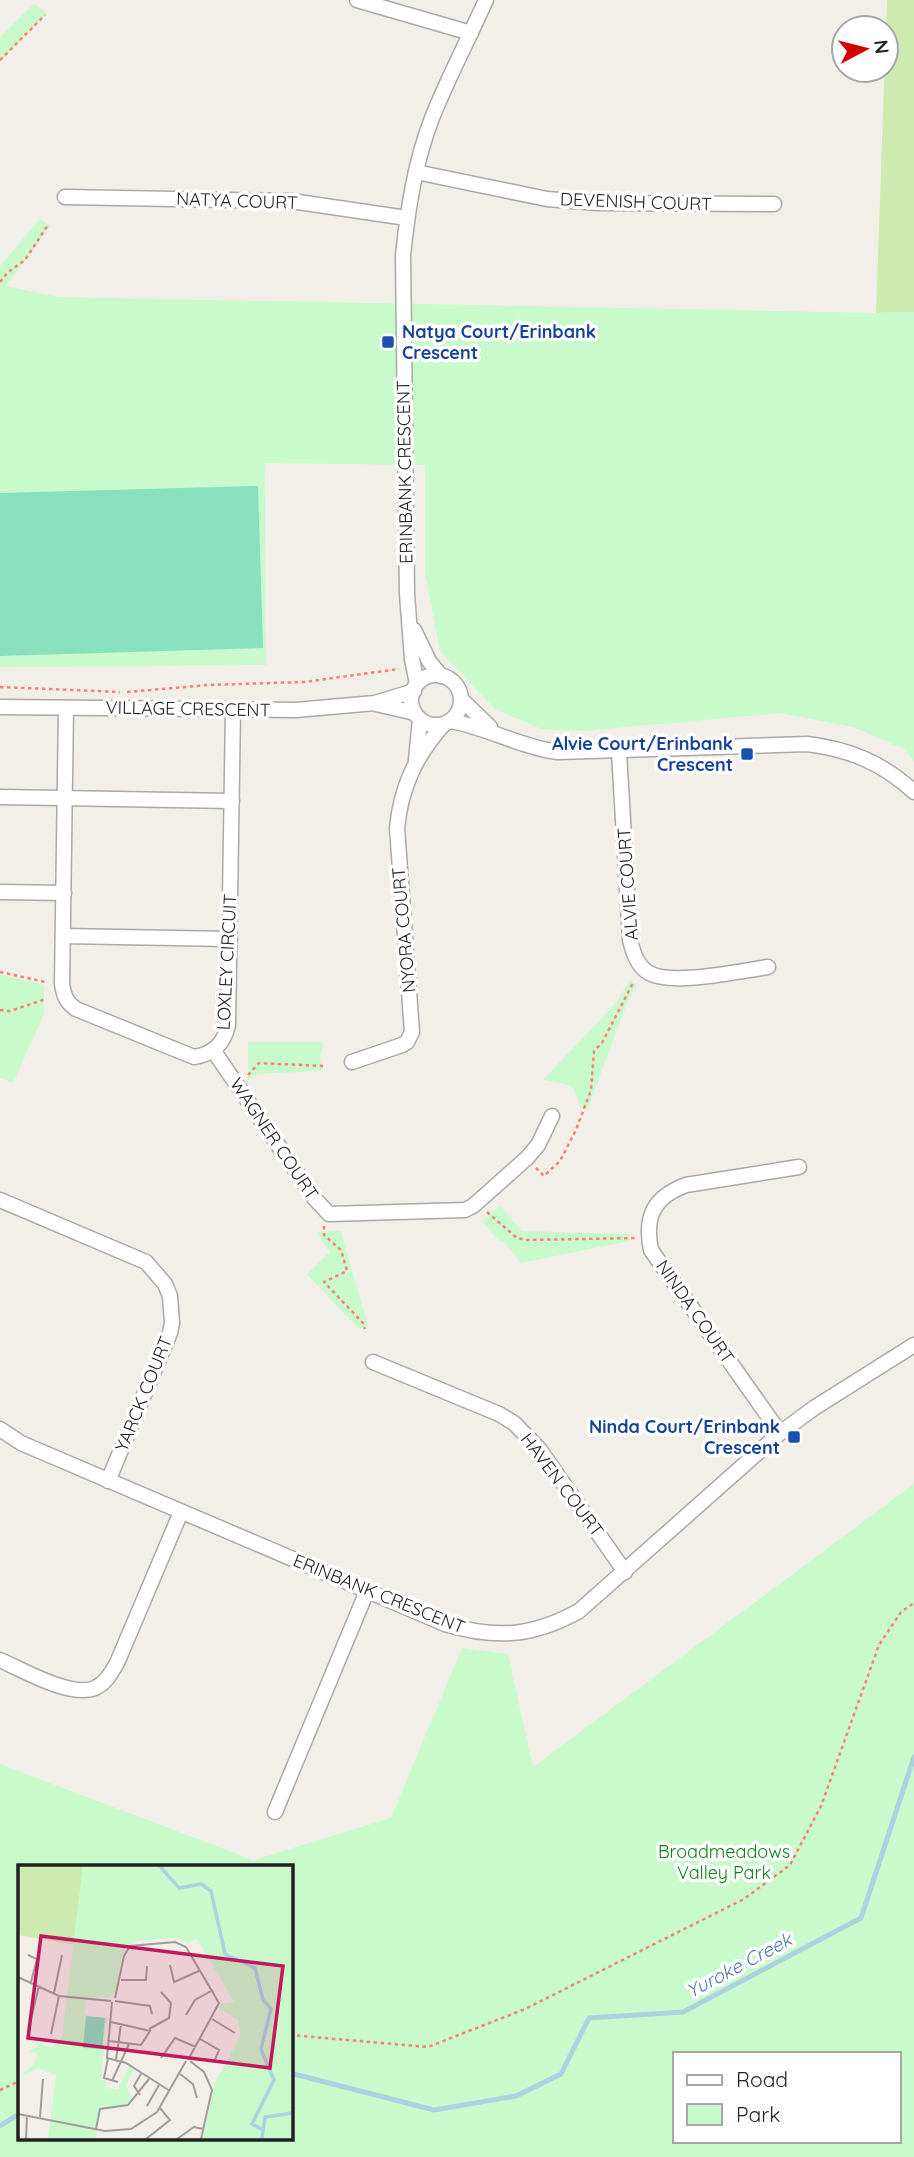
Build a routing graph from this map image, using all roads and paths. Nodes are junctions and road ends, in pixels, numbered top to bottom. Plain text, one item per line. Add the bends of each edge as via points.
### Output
1 (357, 0) edge
2 (486, 0) edge
3 (45, 15) dead end
4 (471, 33) junction
5 (0, 60) edge
6 (416, 172) junction
7 (65, 197) dead end
8 (774, 204) dead end
9 (407, 218) junction
10 (48, 225) dead end
11 (0, 282) edge
12 (411, 622) junction
13 (413, 667) junction
14 (440, 676) junction
15 (0, 687) edge
16 (415, 687) junction
17 (461, 699) junction
18 (375, 703) junction
19 (0, 707) edge
20 (66, 708) junction
21 (233, 710) junction
22 (418, 716) junction
23 (447, 722) junction
24 (499, 735) junction
25 (618, 752) junction
26 (416, 761) junction
27 (914, 792) edge
28 (0, 797) edge
29 (66, 798) junction
30 (232, 801) junction
31 (0, 892) edge
32 (64, 893) junction
33 (63, 936) junction
34 (230, 939) junction
35 (768, 967) dead end
36 (0, 972) edge
37 (634, 981) dead end
38 (46, 982) dead end
39 (46, 999) dead end
40 (0, 1010) edge
41 (213, 1050) junction
42 (352, 1062) dead end
43 (323, 1066) dead end
44 (237, 1084) junction
45 (552, 1116) dead end
46 (527, 1158) junction
47 (799, 1167) dead end
48 (0, 1200) edge
49 (473, 1206) junction
50 (329, 1213) junction
51 (649, 1237) junction
52 (365, 1329) dead end
53 (914, 1345) edge
54 (373, 1362) dead end
55 (0, 1429) edge
56 (780, 1433) junction
57 (0, 1441) edge
58 (21, 1443) junction
59 (108, 1481) junction
60 (181, 1512) junction
61 (625, 1572) junction
62 (367, 1591) junction
63 (914, 1603) edge
64 (0, 1660) edge
65 (275, 1812) dead end
66 (292, 2035) edge
67 (18, 2081) edge
68 (0, 2090) edge

1 - 4 street
2 - 4 street, ERINBANK CRESCENT
3 - 5 path
4 - 6 street, ERINBANK CRESCENT via 432,120
6 - 8 street, DEVENISH COURT via 547,199
6 - 9 street, ERINBANK CRESCENT
7 - 9 street, NATYA COURT via 290,201
9 - 12 street, ERINBANK CRESCENT via 402,288
10 - 11 path via 25,260
12 - 13 street, ERINBANK CRESCENT
12 - 14 street, ERINBANK CRESCENT
13 - 15 path via 304,682 125,692
13 - 16 street, ERINBANK CRESCENT
14 - 16 street via 429,676
14 - 17 street via 456,684
16 - 18 street, VILLAGE CRESCENT
16 - 22 street via 412,705
17 - 23 street
17 - 24 street
18 - 21 street, VILLAGE CRESCENT
18 - 22 street, VILLAGE CRESCENT
19 - 20 street, VILLAGE CRESCENT
20 - 21 street, VILLAGE CRESCENT
20 - 29 street, LOXLEY CIRCUIT
21 - 30 street, LOXLEY CIRCUIT
22 - 23 street via 427,724
22 - 26 street, NYORA COURT
23 - 24 street
23 - 26 street, NYORA COURT
24 - 25 street via 536,749
25 - 27 street via 807,744 832,747 874,762
25 - 35 street, ALVIE COURT via 631,940 641,966 658,976 680,979
26 - 42 street, NYORA COURT via 400,804 397,828 412,1032 402,1045
28 - 29 street
29 - 30 street
29 - 32 street, LOXLEY CIRCUIT
30 - 34 street, LOXLEY CIRCUIT
31 - 32 street
32 - 33 street, LOXLEY CIRCUIT
33 - 34 street
33 - 41 street, LOXLEY CIRCUIT via 68,1004 187,1055 202,1056
34 - 41 street, LOXLEY CIRCUIT via 228,1025 222,1043
36 - 38 path
37 - 46 path via 594,1051 591,1090 560,1161 544,1176
39 - 40 path
41 - 44 street, WAGNER COURT
43 - 44 path via 259,1063
44 - 50 street, WAGNER COURT
45 - 46 street
46 - 49 street
47 - 51 street via 673,1190 653,1209
48 - 59 street, YARCK COURT via 146,1262 170,1296 170,1333
49 - 50 street, WAGNER COURT via 455,1211
49 - 51 path via 526,1240
50 - 52 path via 322,1230 341,1250 347,1270 324,1282
51 - 56 street, NINDA COURT via 651,1250
53 - 56 street, ERINBANK CRESCENT
54 - 61 street, HAVEN COURT via 514,1423 540,1450
55 - 58 street, ERINBANK CRESCENT
56 - 61 street, ERINBANK CRESCENT
57 - 58 street, ERINBANK CRESCENT
58 - 59 street, ERINBANK CRESCENT
59 - 60 street, ERINBANK CRESCENT
60 - 62 street, ERINBANK CRESCENT
60 - 64 street via 117,1663 102,1684 77,1690
61 - 62 street, ERINBANK CRESCENT via 569,1617 514,1634 482,1633 445,1624
62 - 65 street
63 - 66 path via 901,1612 879,1644 821,1806 790,1865 744,1899 524,2009 428,2047
67 - 68 path

